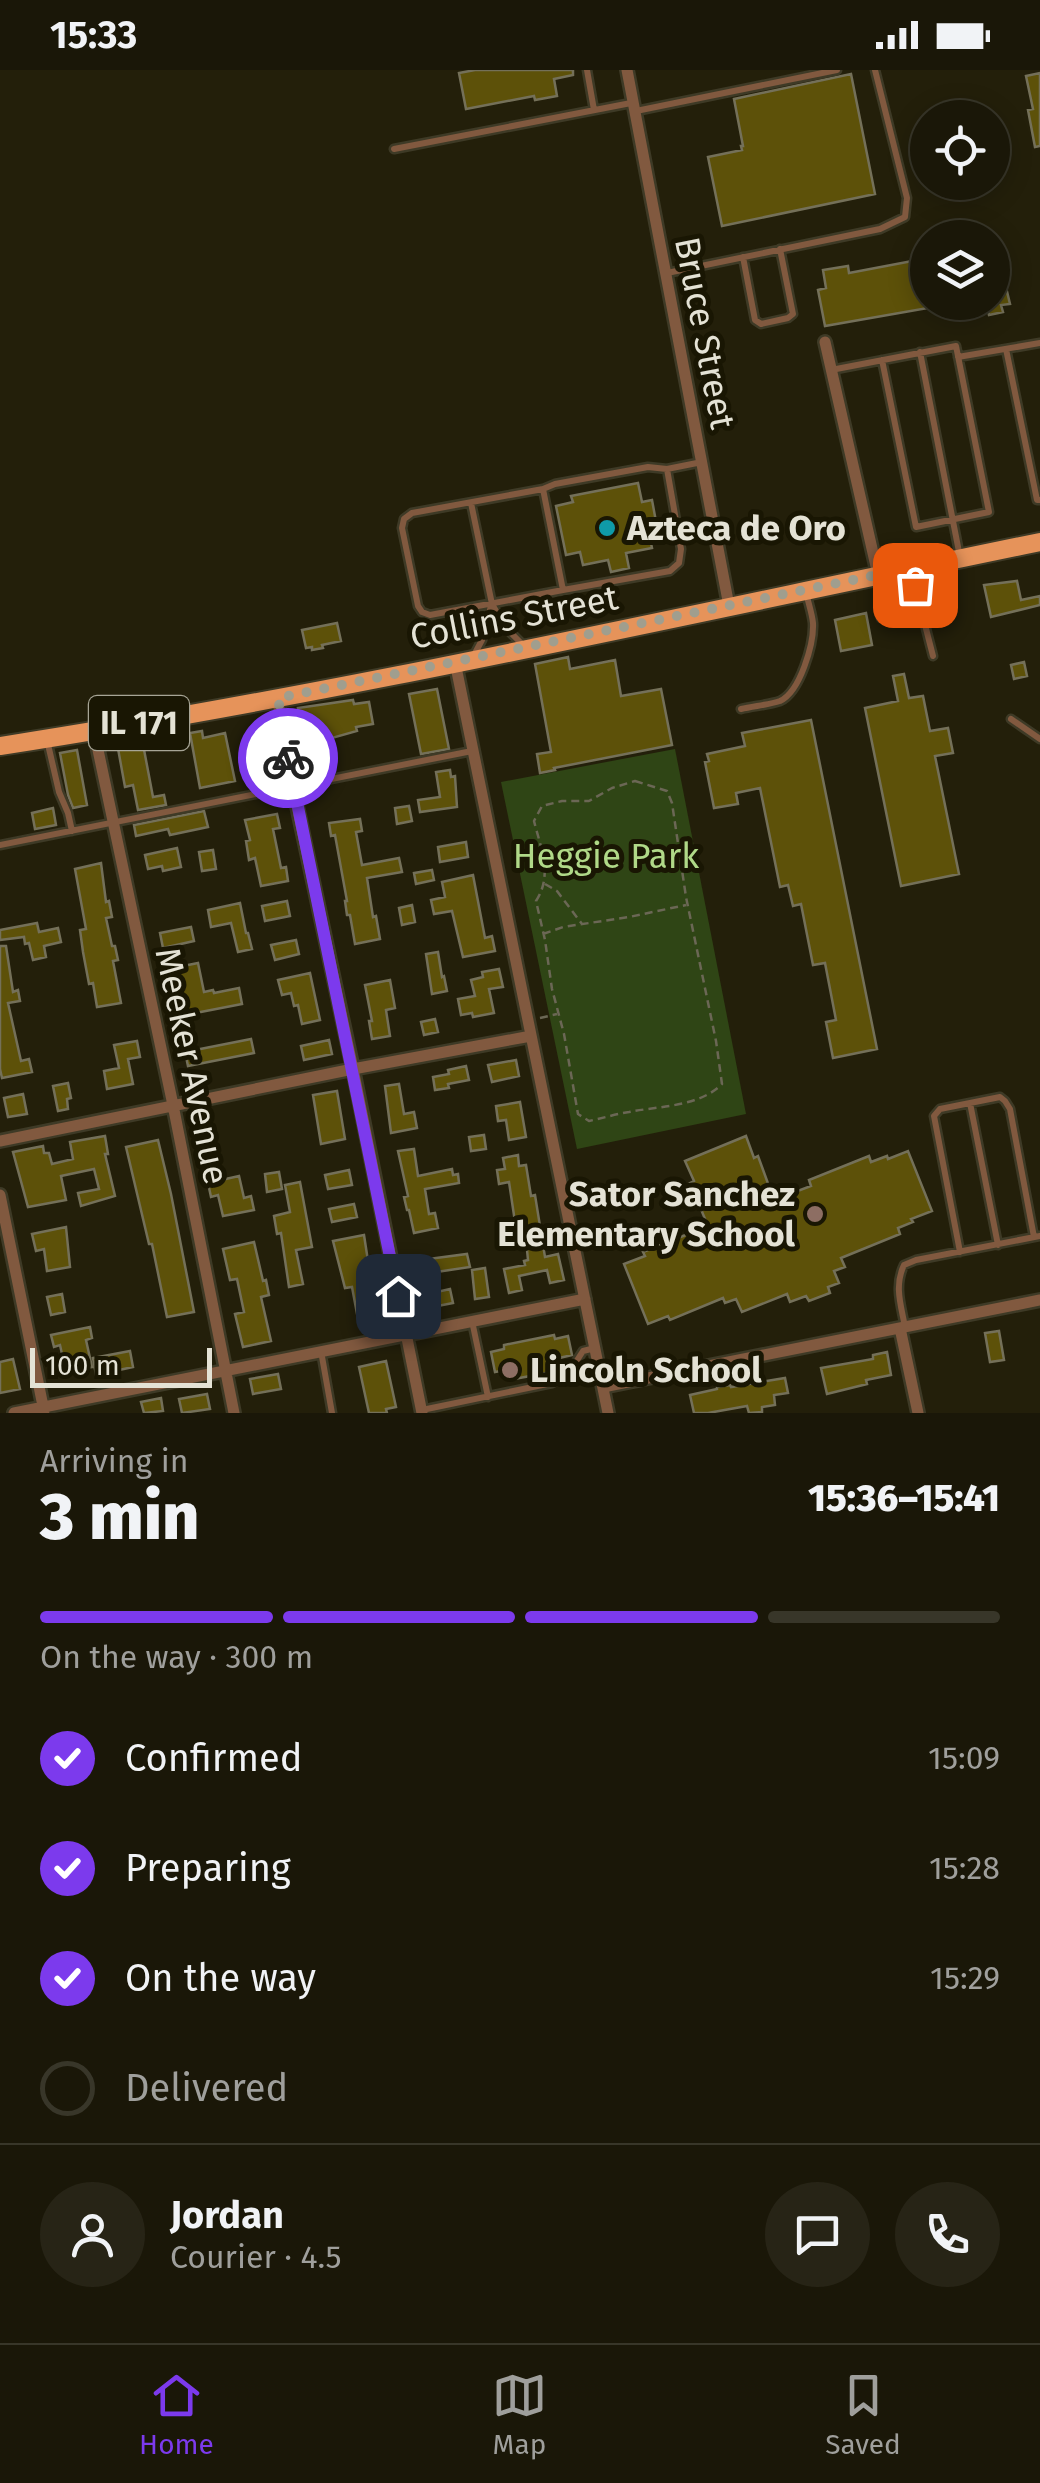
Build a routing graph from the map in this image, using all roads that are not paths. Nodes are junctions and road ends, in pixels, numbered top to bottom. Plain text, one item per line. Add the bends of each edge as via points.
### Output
1 (587, 70) edge
2 (626, 70) edge
3 (837, 70) edge
4 (875, 70) edge
5 (634, 107) junction
6 (594, 110) junction
7 (394, 149) dead end
8 (780, 250) junction
9 (743, 257) junction
10 (666, 273) junction
11 (825, 342) dead end
12 (1040, 343) edge
13 (1006, 348) junction
14 (920, 352) junction
15 (958, 358) junction
16 (882, 360) junction
17 (831, 370) junction
18 (702, 462) junction
19 (667, 470) junction
20 (543, 489) junction
21 (1040, 500) edge
22 (471, 503) junction
23 (952, 520) junction
24 (1040, 542) edge
25 (961, 558) junction
26 (911, 568) junction
27 (878, 575) junction
28 (563, 590) junction
29 (806, 590) junction
30 (492, 604) junction
31 (729, 606) junction
32 (921, 610) junction
33 (880, 618) dead end
34 (526, 648) junction
35 (933, 656) dead end
36 (463, 661) junction
37 (278, 698) junction
38 (741, 709) dead end
39 (1011, 719) dead end
40 (94, 731) junction
41 (47, 739) junction
42 (1040, 740) edge
43 (0, 746) edge
44 (473, 751) junction
45 (293, 786) junction
46 (112, 823) junction
47 (72, 831) junction
48 (0, 845) edge
49 (531, 1036) junction
50 (353, 1069) junction
51 (970, 1103) junction
52 (173, 1104) junction
53 (0, 1141) edge
54 (0, 1195) edge
55 (1037, 1237) edge
56 (998, 1244) junction
57 (960, 1252) junction
58 (585, 1299) junction
59 (1040, 1300) edge
60 (472, 1321) junction
61 (902, 1327) junction
62 (405, 1334) junction
63 (595, 1348) junction
64 (321, 1350) junction
65 (225, 1369) junction
66 (603, 1387) junction
67 (488, 1396) junction
68 (44, 1410) edge
69 (421, 1411) edge
70 (14, 1413) edge
71 (234, 1413) edge
72 (332, 1413) edge
73 (608, 1413) edge
74 (918, 1413) edge

1 - 6 lane
2 - 5 street, Bruce Street
3 - 5 lane
4 - 8 lane via 907,198 905,218
5 - 6 lane
5 - 10 street, Bruce Street
6 - 7 lane
8 - 9 lane
8 - 9 lane via 793,314 760,324
9 - 10 lane
10 - 18 street, Bruce Street
11 - 17 street
12 - 13 lane
13 - 15 lane
13 - 21 lane
14 - 15 lane via 956,346
14 - 16 lane
14 - 23 lane
15 - 23 lane via 989,512
16 - 17 lane
16 - 23 lane via 916,527
17 - 27 street
18 - 19 lane
18 - 31 street, Bruce Street
19 - 20 lane via 648,467
19 - 28 lane via 679,562 670,571
20 - 22 lane
20 - 28 lane
22 - 30 lane
22 - 30 lane via 404,519 418,606 430,615
23 - 25 lane
24 - 25 main road, Collins Street / IL 171
25 - 26 main road, Collins Street / IL 171
26 - 27 main road, Collins Street / IL 171
26 - 32 lane
27 - 29 main road, Collins Street / IL 171
28 - 30 lane
29 - 31 main road, Collins Street / IL 171
29 - 38 lane via 813,624 803,672 781,700
30 - 34 lane
30 - 36 lane via 482,640
31 - 34 main road, Collins Street / IL 171
32 - 33 lane
32 - 35 lane
34 - 36 main road, Collins Street / IL 171
36 - 37 main road, Collins Street / IL 171
36 - 44 street
37 - 40 main road, Collins Street / IL 171
37 - 45 street
39 - 42 lane
40 - 41 main road, Collins Street / IL 171
40 - 46 street, Meeker Avenue
41 - 43 main road, Collins Street / IL 171
41 - 47 lane
44 - 45 lane
44 - 49 street
45 - 46 lane
45 - 50 street
46 - 47 lane
46 - 52 street, Meeker Avenue
47 - 48 lane
49 - 50 street
49 - 58 street
50 - 52 street
50 - 62 street
51 - 55 lane via 1000,1097 1010,1109
51 - 56 lane
51 - 57 lane via 934,1116
52 - 53 street
52 - 65 street, Meeker Avenue
54 - 68 street
55 - 56 lane
56 - 57 lane
57 - 61 lane via 904,1265 898,1277
58 - 60 street
58 - 63 street
59 - 61 street
60 - 62 street
60 - 67 lane
61 - 66 street
61 - 74 street
62 - 64 street
62 - 69 street
63 - 66 street
63 - 67 lane via 552,1383
64 - 65 street
64 - 72 lane
65 - 68 street
65 - 71 street, Meeker Avenue
66 - 73 street
67 - 69 lane
68 - 70 street

